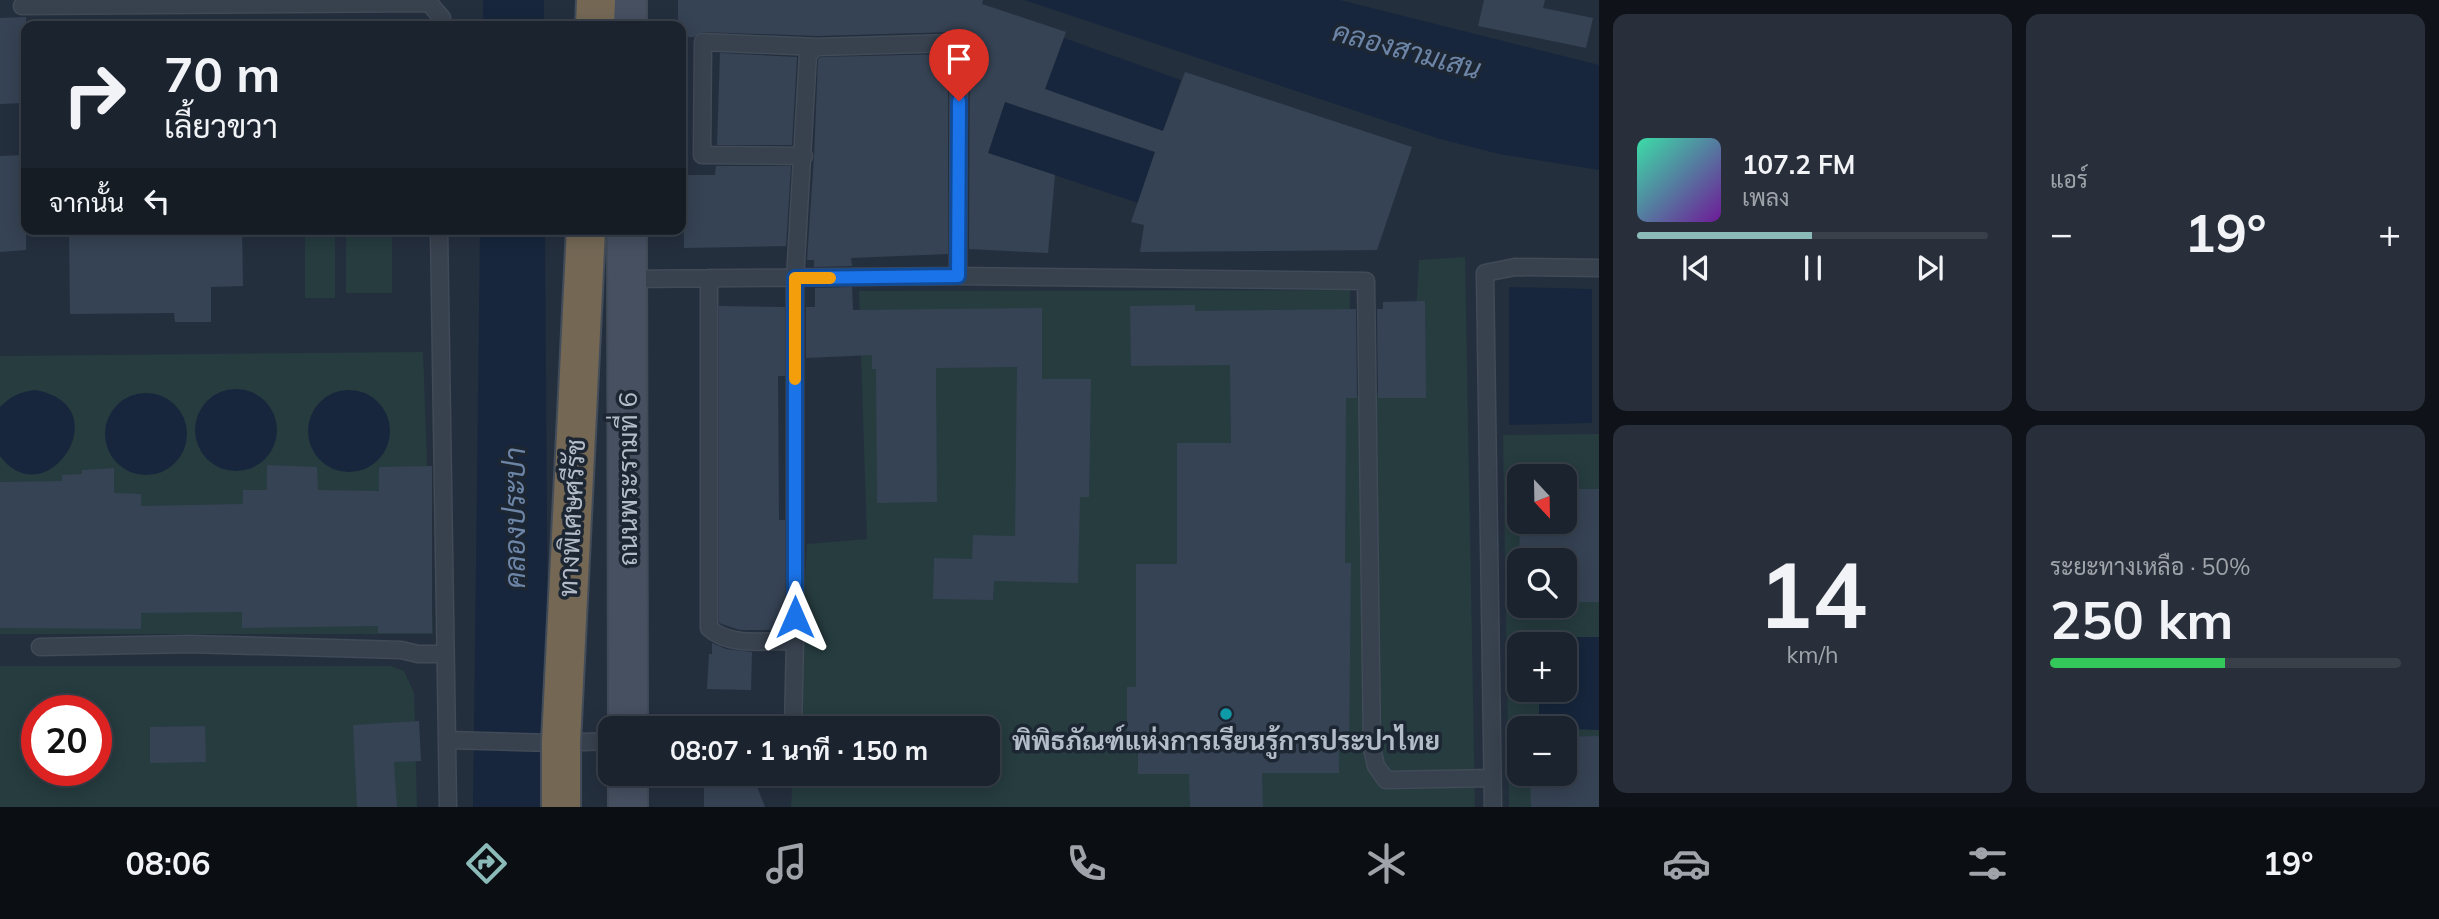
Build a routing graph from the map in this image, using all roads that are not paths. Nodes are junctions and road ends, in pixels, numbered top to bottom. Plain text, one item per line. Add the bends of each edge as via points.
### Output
1 (596, 0) edge
2 (627, 0) edge
3 (22, 6) dead end
4 (442, 21) edge
5 (595, 21) edge
6 (627, 21) edge
7 (817, 47) junction
8 (804, 156) junction
9 (439, 235) edge
10 (586, 235) edge
11 (627, 235) edge
12 (1599, 268) edge
13 (958, 276) junction
14 (709, 278) junction
15 (795, 278) junction
16 (627, 279) junction
17 (795, 640) junction
18 (40, 647) dead end
19 (445, 654) junction
20 (628, 716) edge
21 (793, 716) edge
22 (448, 740) junction
23 (598, 741) edge
24 (1492, 778) junction
25 (628, 786) edge
26 (448, 807) edge
27 (562, 807) edge
28 (628, 807) edge
29 (1493, 807) edge

1 - 5 highway
2 - 6 main road
3 - 4 lane via 429,3
7 - 8 lane via 808,54
7 - 8 lane via 703,42 702,155
7 - 13 lane via 953,43 959,51
8 - 15 lane
9 - 19 lane
10 - 27 highway, ทางพิเศษศรีรัช, bridge via 561,742
11 - 16 main road, ถนนพระรามที่ 6
12 - 24 lane via 1515,267 1485,274
13 - 15 lane
13 - 24 lane via 1366,281 1372,748 1376,766 1385,780
14 - 15 lane
14 - 16 lane
14 - 17 lane via 709,628 729,640
15 - 17 lane
16 - 20 main road, ถนนพระรามที่ 6
17 - 21 lane
18 - 19 lane via 190,644
19 - 22 lane
22 - 23 lane
22 - 26 lane
24 - 29 lane
25 - 28 main road

